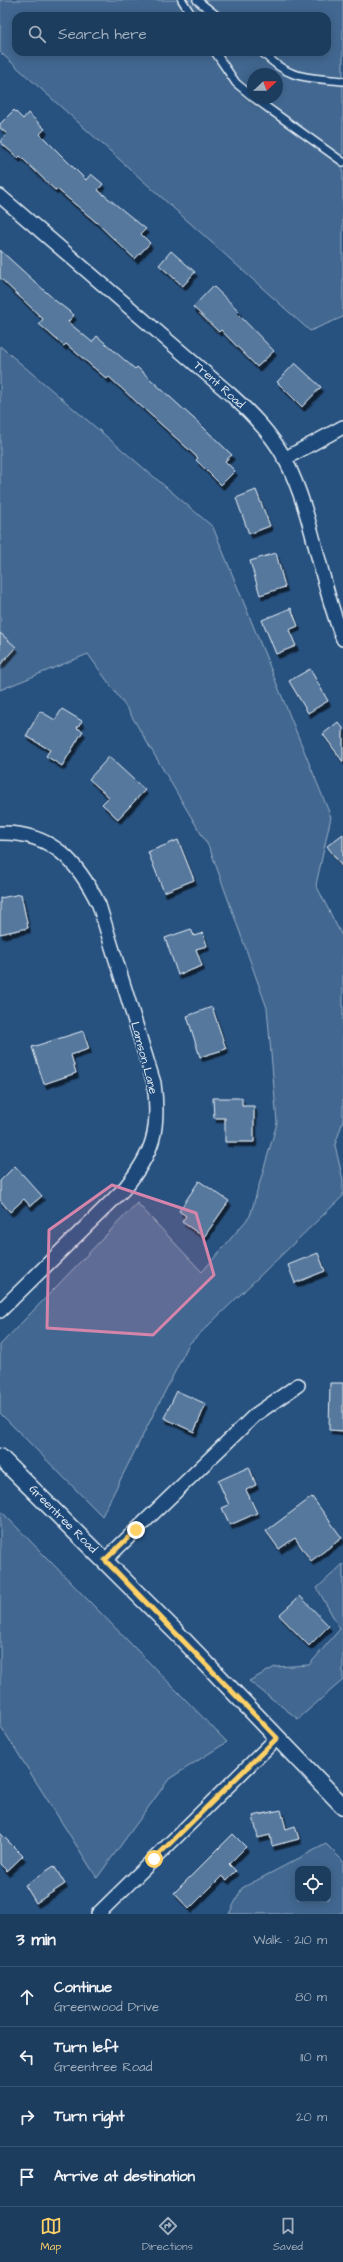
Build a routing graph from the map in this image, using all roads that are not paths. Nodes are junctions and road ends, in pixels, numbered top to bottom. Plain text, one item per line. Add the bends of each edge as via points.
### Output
1 (182, 0) edge
2 (197, 0) edge
3 (190, 12) edge
4 (212, 12) edge
5 (218, 56) edge
6 (267, 56) edge
7 (343, 81) edge
8 (247, 92) edge
9 (261, 104) edge
10 (343, 162) edge
11 (0, 196) edge
12 (343, 427) edge
13 (284, 458) junction
14 (343, 640) edge
15 (0, 833) edge
16 (0, 1311) edge
17 (298, 1385) dead end
18 (0, 1457) edge
19 (105, 1560) junction
20 (277, 1738) junction
21 (343, 1806) edge
22 (98, 1914) edge

1 - 3 lane
2 - 4 lane
5 - 8 lane via 236,82
6 - 7 lane via 281,68 300,77
9 - 10 lane
11 - 13 street, Trent Road via 230,394 264,429
12 - 13 street
13 - 14 street, Trent Road via 299,494 327,596
15 - 16 street, Lamson Lane via 24,835 44,842 68,858 90,887 99,905 149,1068 156,1104 156,1125 151,1146 141,1168
17 - 19 street via 255,1415
18 - 19 street, Greentree Road
19 - 20 street, Greentree Road
20 - 21 street, Greentree Road
20 - 22 street

